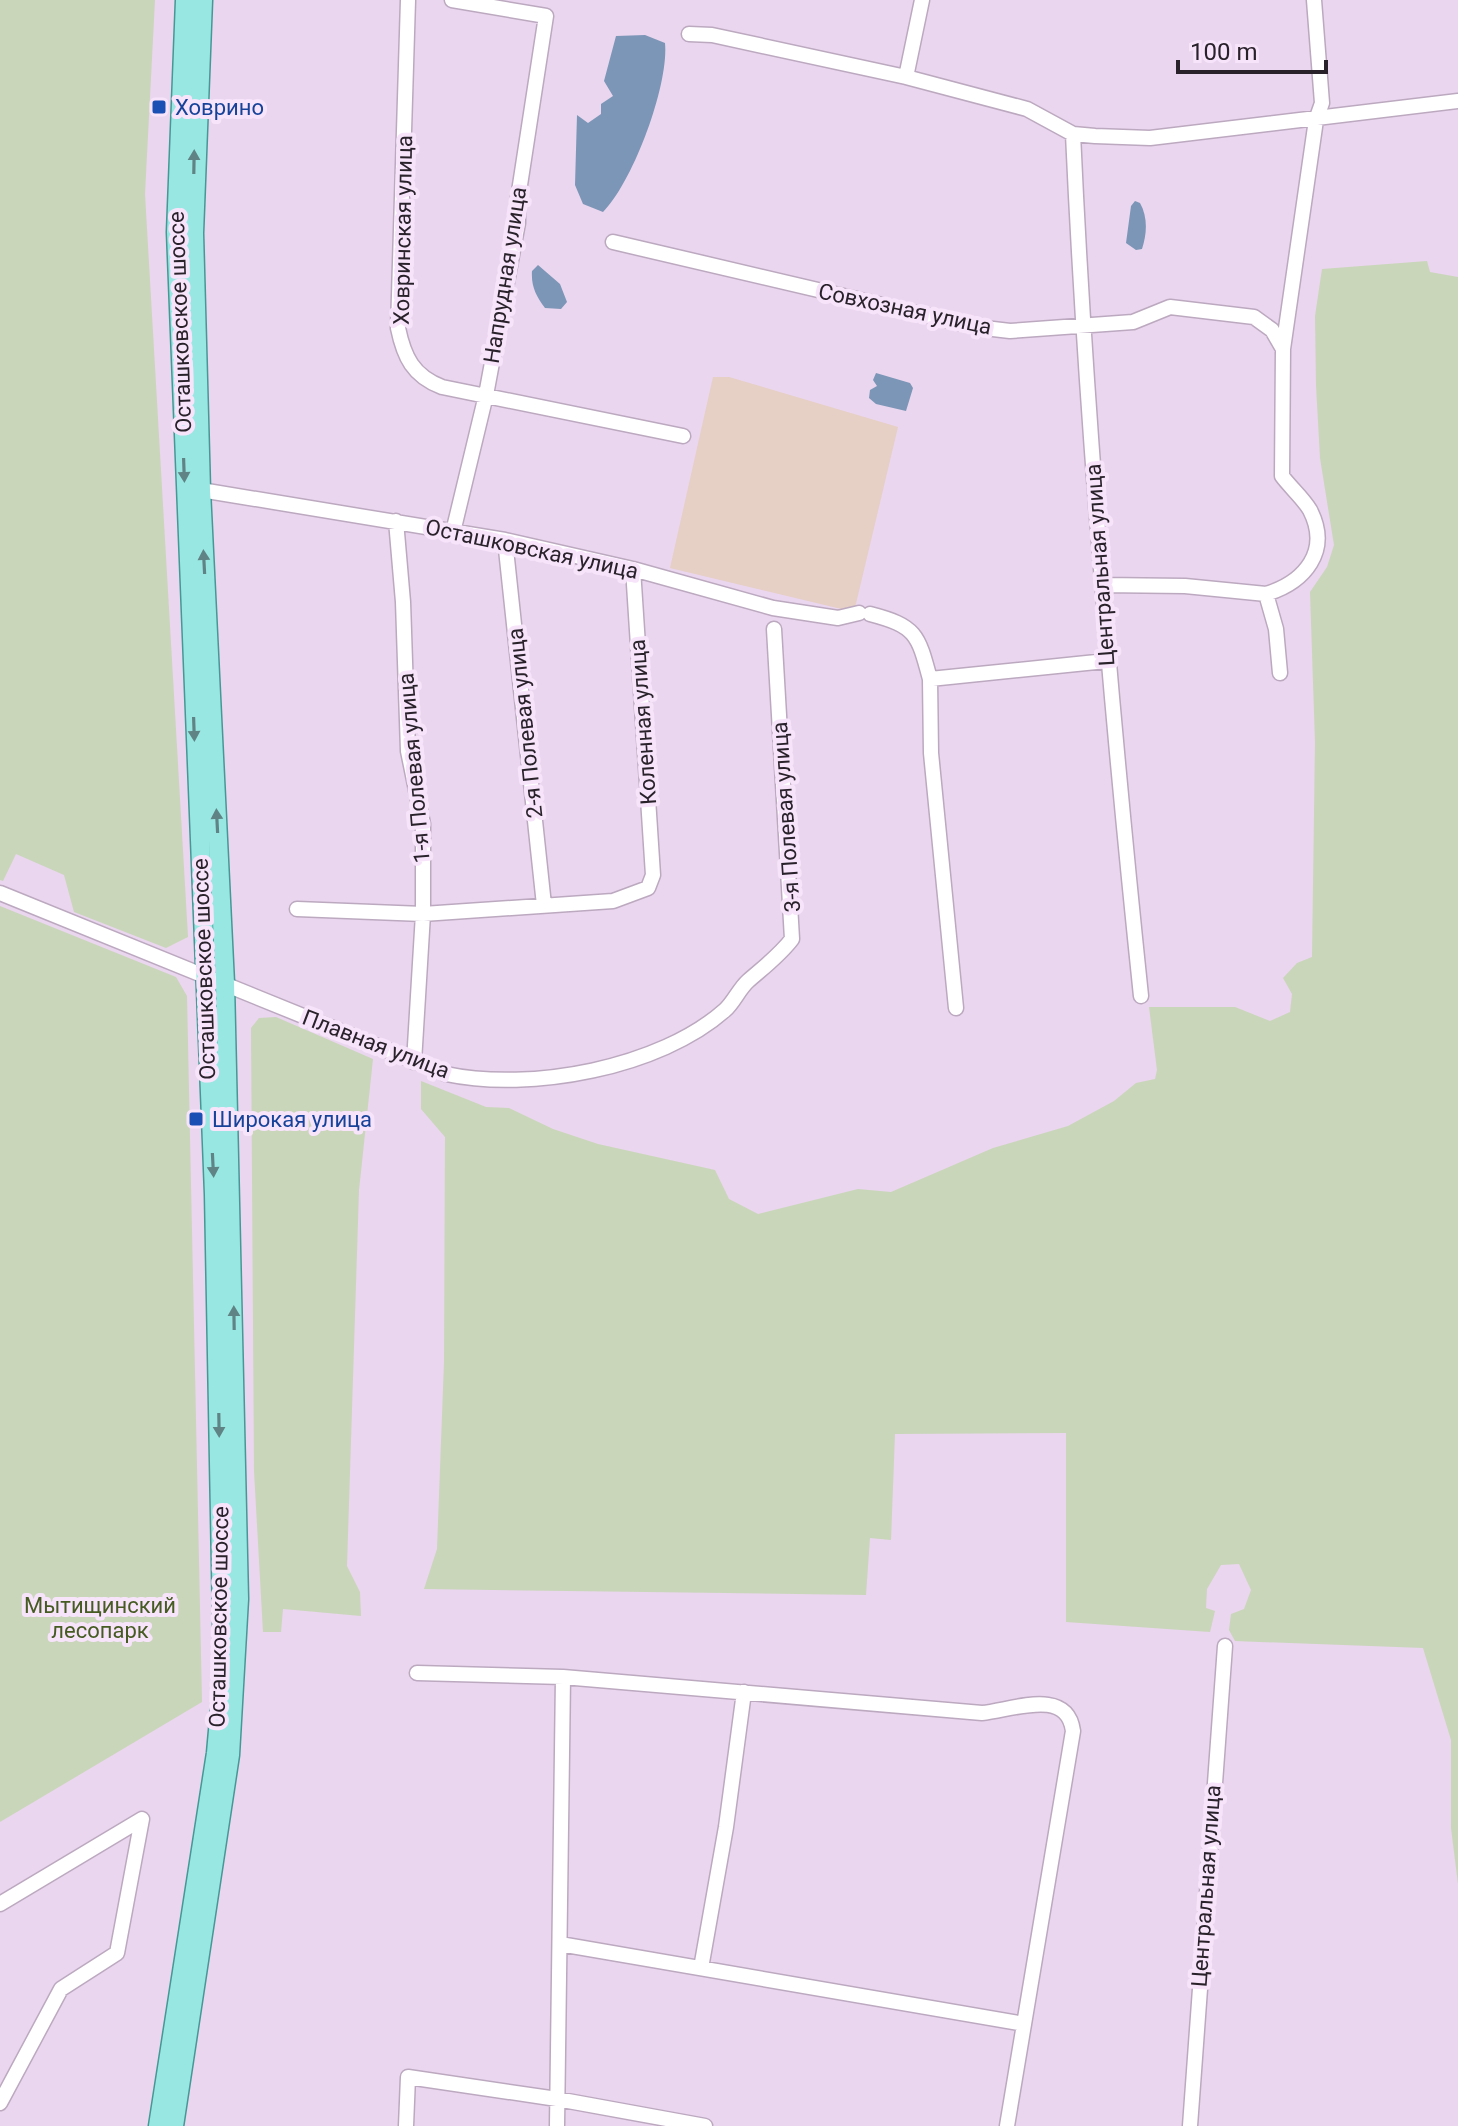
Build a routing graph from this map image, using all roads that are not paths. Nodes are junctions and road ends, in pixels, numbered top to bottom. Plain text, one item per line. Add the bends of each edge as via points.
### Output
1 (185, 0) edge
2 (203, 0) edge
3 (408, 0) edge
4 (452, 0) edge
5 (922, 0) edge
6 (1314, 0) edge
7 (689, 34) dead end
8 (906, 77) junction
9 (1458, 101) edge
10 (1316, 120) junction
11 (1073, 134) junction
12 (613, 242) dead end
13 (1082, 326) junction
14 (1283, 349) junction
15 (486, 395) junction
16 (683, 436) dead end
17 (201, 490) junction
18 (396, 521) junction
19 (453, 532) junction
20 (505, 540) junction
21 (633, 569) junction
22 (1102, 585) junction
23 (1266, 594) junction
24 (774, 629) dead end
25 (1106, 661) junction
26 (1280, 673) dead end
27 (930, 679) junction
28 (0, 893) edge
29 (544, 905) junction
30 (297, 909) dead end
31 (423, 914) junction
32 (204, 975) junction
33 (225, 983) junction
34 (744, 984) joint
35 (1141, 996) dead end
36 (956, 1008) dead end
37 (414, 1062) junction
38 (1225, 1646) dead end
39 (417, 1673) dead end
40 (563, 1677) junction
41 (744, 1692) junction
42 (0, 1904) edge
43 (560, 1944) junction
44 (701, 1968) junction
45 (1024, 2024) junction
46 (557, 2099) junction
47 (0, 2103) edge
48 (158, 2126) edge
49 (174, 2126) edge
50 (406, 2126) edge
51 (557, 2126) edge
52 (705, 2126) edge
53 (1007, 2126) edge
54 (1190, 2126) edge

1 -> 32 main road, Осташковское шоссе via 176,232
17 -> 2 main road, Осташковское шоссе via 194,233
3 - 15 street, Ховринская улица via 398,328 407,357 424,380
4 - 15 street, Напрудная улица via 546,16 518,223
5 - 8 street
6 - 10 street via 1322,103
7 - 8 street
8 - 11 street via 1027,109
9 - 10 street
10 - 11 street via 1150,138
10 - 14 street
11 - 13 street, Центральная улица
12 - 13 street, Совхозная улица via 976,327 1010,331
13 - 14 street, Совхозная улица via 1133,322 1170,307 1233,312 1254,317 1272,330
13 - 22 street, Центральная улица
14 - 23 street via 1282,476 1309,509 1318,535 1313,564 1289,587
15 - 16 street, Ховринская улица
15 - 19 street, Напрудная улица
17 - 18 street, Осташковская улица
33 -> 17 main road, Осташковское шоссе
18 - 19 street, Осташковская улица
18 - 31 street, 1-я Полевая улица via 408,751 423,824
19 - 20 street, Осташковская улица
20 - 21 street, Осташковская улица
20 - 29 street, 2-я Полевая улица
21 - 27 street, Осташковская улица via 773,608 838,618 864,614 900,622 919,641
21 - 29 street, Коленная улица via 653,875 648,888 613,901
22 - 23 street
22 - 25 street, Центральная улица
23 - 26 street
24 - 34 street, 3-я Полевая улица via 792,939
25 - 27 street
25 - 35 street, Центральная улица
27 - 36 street, Осташковская улица via 931,753
28 - 32 street, Плавная улица
29 - 31 street
30 - 31 street
31 - 37 street, 1-я Полевая улица
32 - 33 street, Плавная улица
32 -> 48 main road, Осташковское шоссе via 214,1194 223,1675 216,1753
33 - 37 street, Плавная улица
49 -> 33 main road, Осташковское шоссе via 230,1755 237,1676
34 - 37 street, Плавная улица via 727,1009 695,1032 612,1066 477,1080
38 - 54 street, Центральная улица
39 - 40 street
40 - 41 street
40 - 43 street
41 - 44 street
41 - 45 street via 982,1713 1049,1703 1063,1708 1073,1731
42 - 47 street via 142,1819 117,1953 61,1989
43 - 44 street
43 - 46 street
44 - 45 street
45 - 53 street
46 - 50 street via 408,2077
46 - 51 street
46 - 52 street

